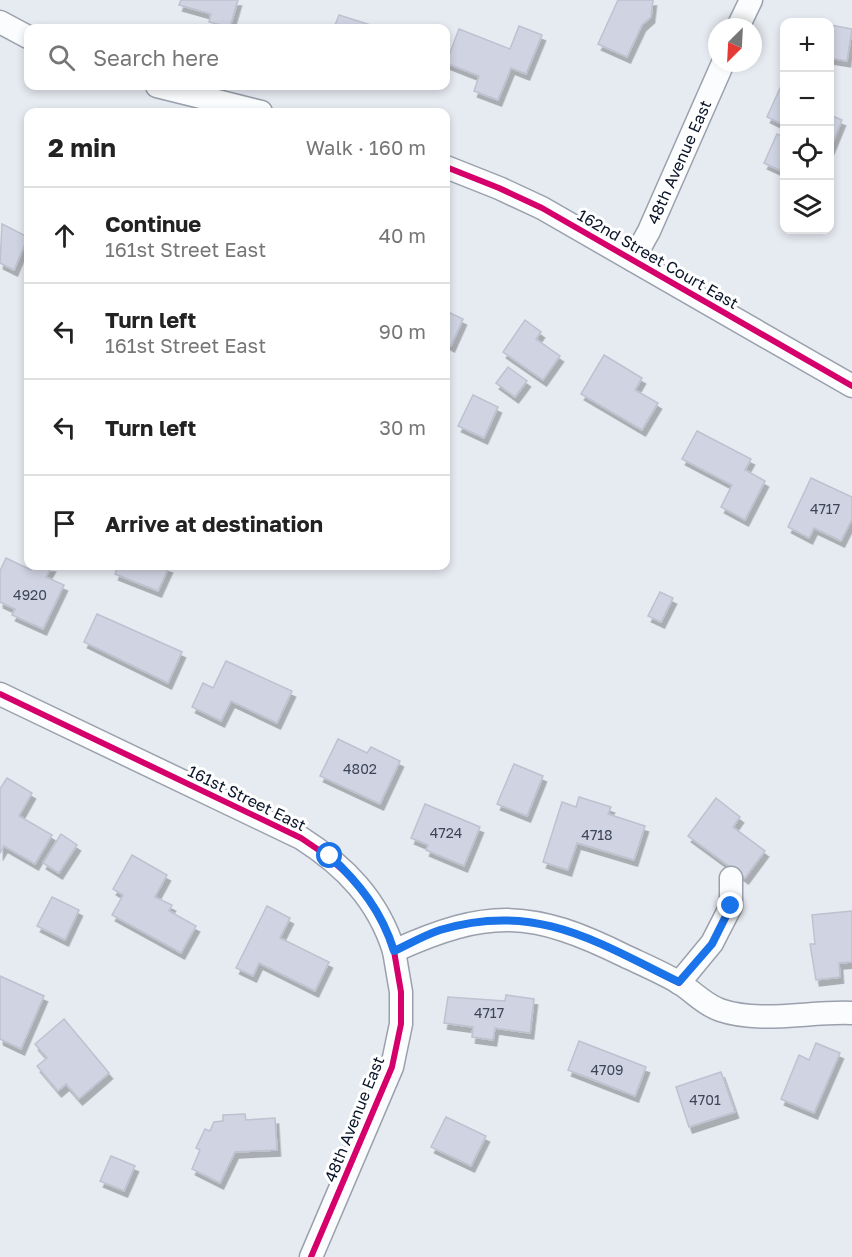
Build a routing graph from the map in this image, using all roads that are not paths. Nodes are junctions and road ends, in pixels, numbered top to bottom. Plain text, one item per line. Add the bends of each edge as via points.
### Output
1 (751, 0) edge
2 (742, 18) edge
3 (0, 22) edge
4 (24, 34) edge
5 (719, 72) edge
6 (173, 90) edge
7 (245, 108) edge
8 (450, 169) edge
9 (633, 260) junction
10 (852, 387) edge
11 (0, 694) edge
12 (731, 878) dead end
13 (394, 951) junction
14 (679, 982) junction
15 (852, 1014) edge
16 (310, 1257) edge

1 - 2 street
3 - 4 street
5 - 9 street, 48th Avenue East
6 - 7 street
8 - 9 street, 162nd Street Court East via 542,208
9 - 10 street, 162nd Street Court East
11 - 13 street, 161st Street East via 301,837 330,856 372,902
12 - 14 street via 731,906 712,944
13 - 14 street via 439,931 473,922 541,922 592,940
13 - 16 street, 48th Avenue East via 401,992 401,1024 392,1067
14 - 15 street via 706,1004 748,1016

